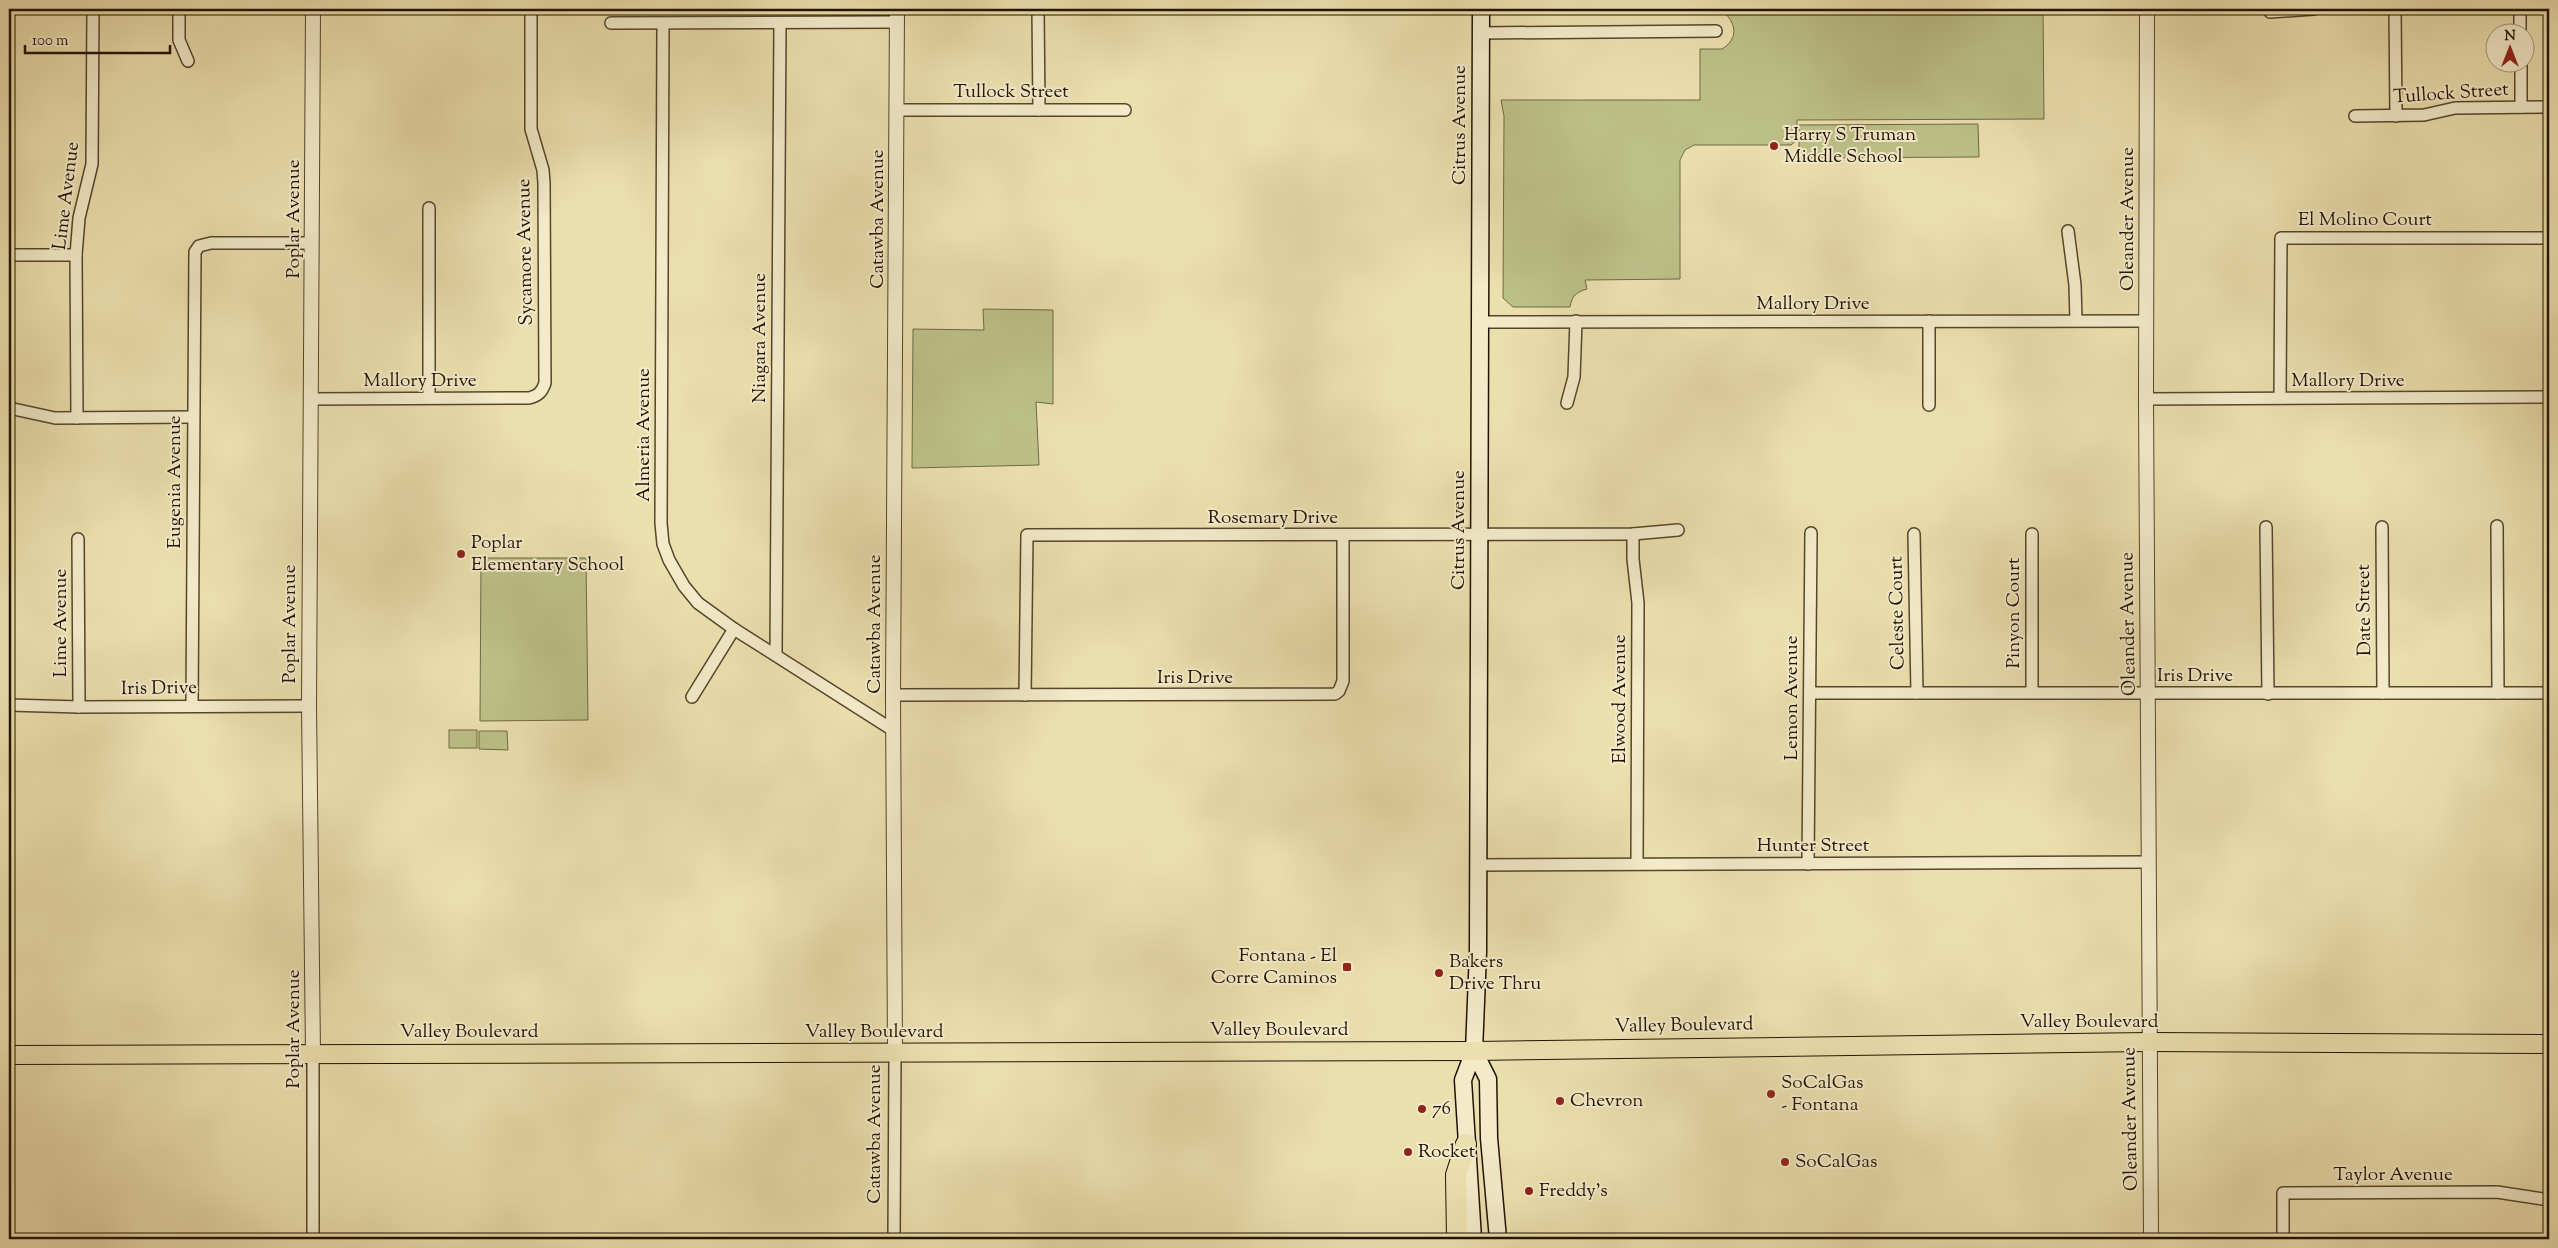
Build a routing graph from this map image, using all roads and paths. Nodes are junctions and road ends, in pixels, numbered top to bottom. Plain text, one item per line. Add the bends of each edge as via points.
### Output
1 (93, 9) edge
2 (178, 9) edge
3 (313, 9) edge
4 (531, 9) edge
5 (1038, 9) edge
6 (1481, 9) edge
7 (2147, 9) edge
8 (2314, 9) edge
9 (2395, 9) edge
10 (2520, 9) edge
11 (2270, 12) dead end
12 (897, 15) edge
13 (2520, 22) edge
14 (611, 23) dead end
15 (780, 23) junction
16 (664, 24) junction
17 (1716, 31) dead end
18 (1481, 33) junction
19 (188, 61) dead end
20 (2521, 72) edge
21 (2521, 107) junction
22 (2549, 107) edge
23 (898, 110) junction
24 (1039, 110) junction
25 (1125, 110) dead end
26 (2355, 116) dead end
27 (2396, 116) junction
28 (429, 208) dead end
29 (2068, 231) dead end
30 (2549, 238) edge
31 (312, 243) junction
32 (9, 255) edge
33 (76, 255) junction
34 (2076, 320) junction
35 (1576, 321) junction
36 (1929, 321) junction
37 (2146, 321) junction
38 (1479, 322) junction
39 (2549, 397) edge
40 (429, 398) junction
41 (529, 398) joint
42 (2280, 398) junction
43 (311, 399) junction
44 (2146, 399) junction
45 (1567, 403) dead end
46 (1929, 405) dead end
47 (9, 408) edge
48 (193, 417) junction
49 (77, 418) junction
50 (2496, 526) dead end
51 (2266, 527) dead end
52 (2382, 527) dead end
53 (1678, 530) dead end
54 (1811, 533) dead end
55 (1633, 534) junction
56 (1914, 534) dead end
57 (2032, 534) dead end
58 (1479, 535) junction
59 (1344, 536) junction
60 (78, 539) dead end
61 (734, 629) junction
62 (776, 654) junction
63 (2032, 692) junction
64 (1810, 693) junction
65 (1916, 693) junction
66 (2383, 693) junction
67 (2498, 693) junction
68 (2549, 693) edge
69 (1025, 694) junction
70 (2149, 694) junction
71 (2268, 694) junction
72 (893, 695) junction
73 (692, 697) dead end
74 (9, 705) edge
75 (192, 706) junction
76 (309, 706) junction
77 (79, 707) junction
78 (893, 730) junction
79 (2149, 862) junction
80 (1637, 864) junction
81 (1808, 864) junction
82 (1478, 865) junction
83 (2148, 1042) junction
84 (2549, 1044) edge
85 (1474, 1051) junction
86 (313, 1053) junction
87 (895, 1054) junction
88 (9, 1055) edge
89 (1466, 1144) junction
90 (2549, 1200) edge
91 (313, 1239) edge
92 (894, 1239) edge
93 (1457, 1239) edge
94 (1473, 1239) edge
95 (1498, 1239) edge
96 (2151, 1239) edge
97 (2283, 1239) edge

1 - 33 street, Lime Avenue via 92,164 79,218
2 - 19 street via 179,40
3 - 31 street, Poplar Avenue
4 - 41 street, Sycamore Avenue via 531,129 544,183 545,383 540,393
5 - 24 street
6 - 18 main road, Citrus Avenue
7 - 37 street, Oleander Avenue
8 - 11 street
9 - 27 street
10 - 13 street
12 - 15 street
12 - 23 street, Catawba Avenue
14 - 16 street
15 - 16 street
15 - 62 street, Niagara Avenue
16 - 61 street, Almeria Avenue via 661,523 666,552 684,586 698,602
17 - 18 street
18 - 38 main road, Citrus Avenue
20 - 21 street
21 - 22 street, Tullock Street
21 - 27 street, Tullock Street via 2456,108 2424,116
23 - 24 street, Tullock Street
23 - 72 street, Catawba Avenue
24 - 25 street, Tullock Street
26 - 27 street, Tullock Street
28 - 40 street
29 - 34 street
30 - 42 street, El Molino Court via 2281,238
31 - 43 street, Poplar Avenue
31 - 48 street, Eugenia Avenue via 204,243 199,246 194,258
32 - 33 street
33 - 49 street, Lime Avenue
34 - 36 street, Mallory Drive
34 - 37 street, Mallory Drive
35 - 36 street, Mallory Drive
35 - 38 street, Mallory Drive
35 - 45 street via 1574,377
36 - 46 street
37 - 44 street, Oleander Avenue
38 - 58 main road, Citrus Avenue
39 - 42 street, Mallory Drive
40 - 41 street, Mallory Drive
40 - 43 street, Mallory Drive
42 - 44 street, Mallory Drive
43 - 76 street, Poplar Avenue
44 - 70 street, Oleander Avenue
47 - 49 street via 43,416
48 - 49 street
48 - 75 street, Eugenia Avenue
50 - 67 street
51 - 71 street
52 - 66 street, Date Street
53 - 55 street, Rosemary Drive
54 - 64 street, Lemon Avenue
55 - 58 street, Rosemary Drive
55 - 80 street, Elwood Avenue via 1638,603
56 - 65 street, Celeste Court
57 - 63 street, Pinyon Court
58 - 59 street, Rosemary Drive
58 - 82 main road, Citrus Avenue
59 - 69 street, Iris Drive via 1342,681 1339,692 1335,694
59 - 69 street, Rosemary Drive via 1027,535
60 - 77 street, Lime Avenue
61 - 62 street, Almeria Avenue
61 - 73 street
62 - 78 street, Almeria Avenue
63 - 65 street, Iris Drive
63 - 70 street, Iris Drive
64 - 65 street, Iris Drive
64 - 81 street, Lemon Avenue
66 - 67 street, Iris Drive
66 - 71 street, Iris Drive
67 - 68 street, Iris Drive
69 - 72 street, Iris Drive
70 - 71 street, Iris Drive
70 - 79 street, Oleander Avenue
72 - 78 street, Catawba Avenue
74 - 77 street, Iris Drive
75 - 76 street, Iris Drive
75 - 77 street, Iris Drive
76 - 86 street, Poplar Avenue
78 - 87 street, Catawba Avenue
79 - 81 street, Hunter Street
79 - 83 street, Oleander Avenue
80 - 81 street, Hunter Street
80 - 82 street, Hunter Street
82 - 85 main road, Citrus Avenue
83 - 84 main road, Valley Boulevard
83 - 85 main road, Valley Boulevard
83 - 96 street, Oleander Avenue
85 - 87 main road, Valley Boulevard
85 - 89 main road, Citrus Avenue via 1464,1080
85 - 95 main road, Citrus Avenue via 1488,1079
86 - 87 main road, Valley Boulevard
86 - 88 main road, Valley Boulevard
86 - 91 street, Poplar Avenue
87 - 92 street, Catawba Avenue
89 - 93 highway via 1456,1175
89 - 94 main road, Citrus Avenue
90 - 97 street, Taylor Avenue via 2497,1192 2284,1193

